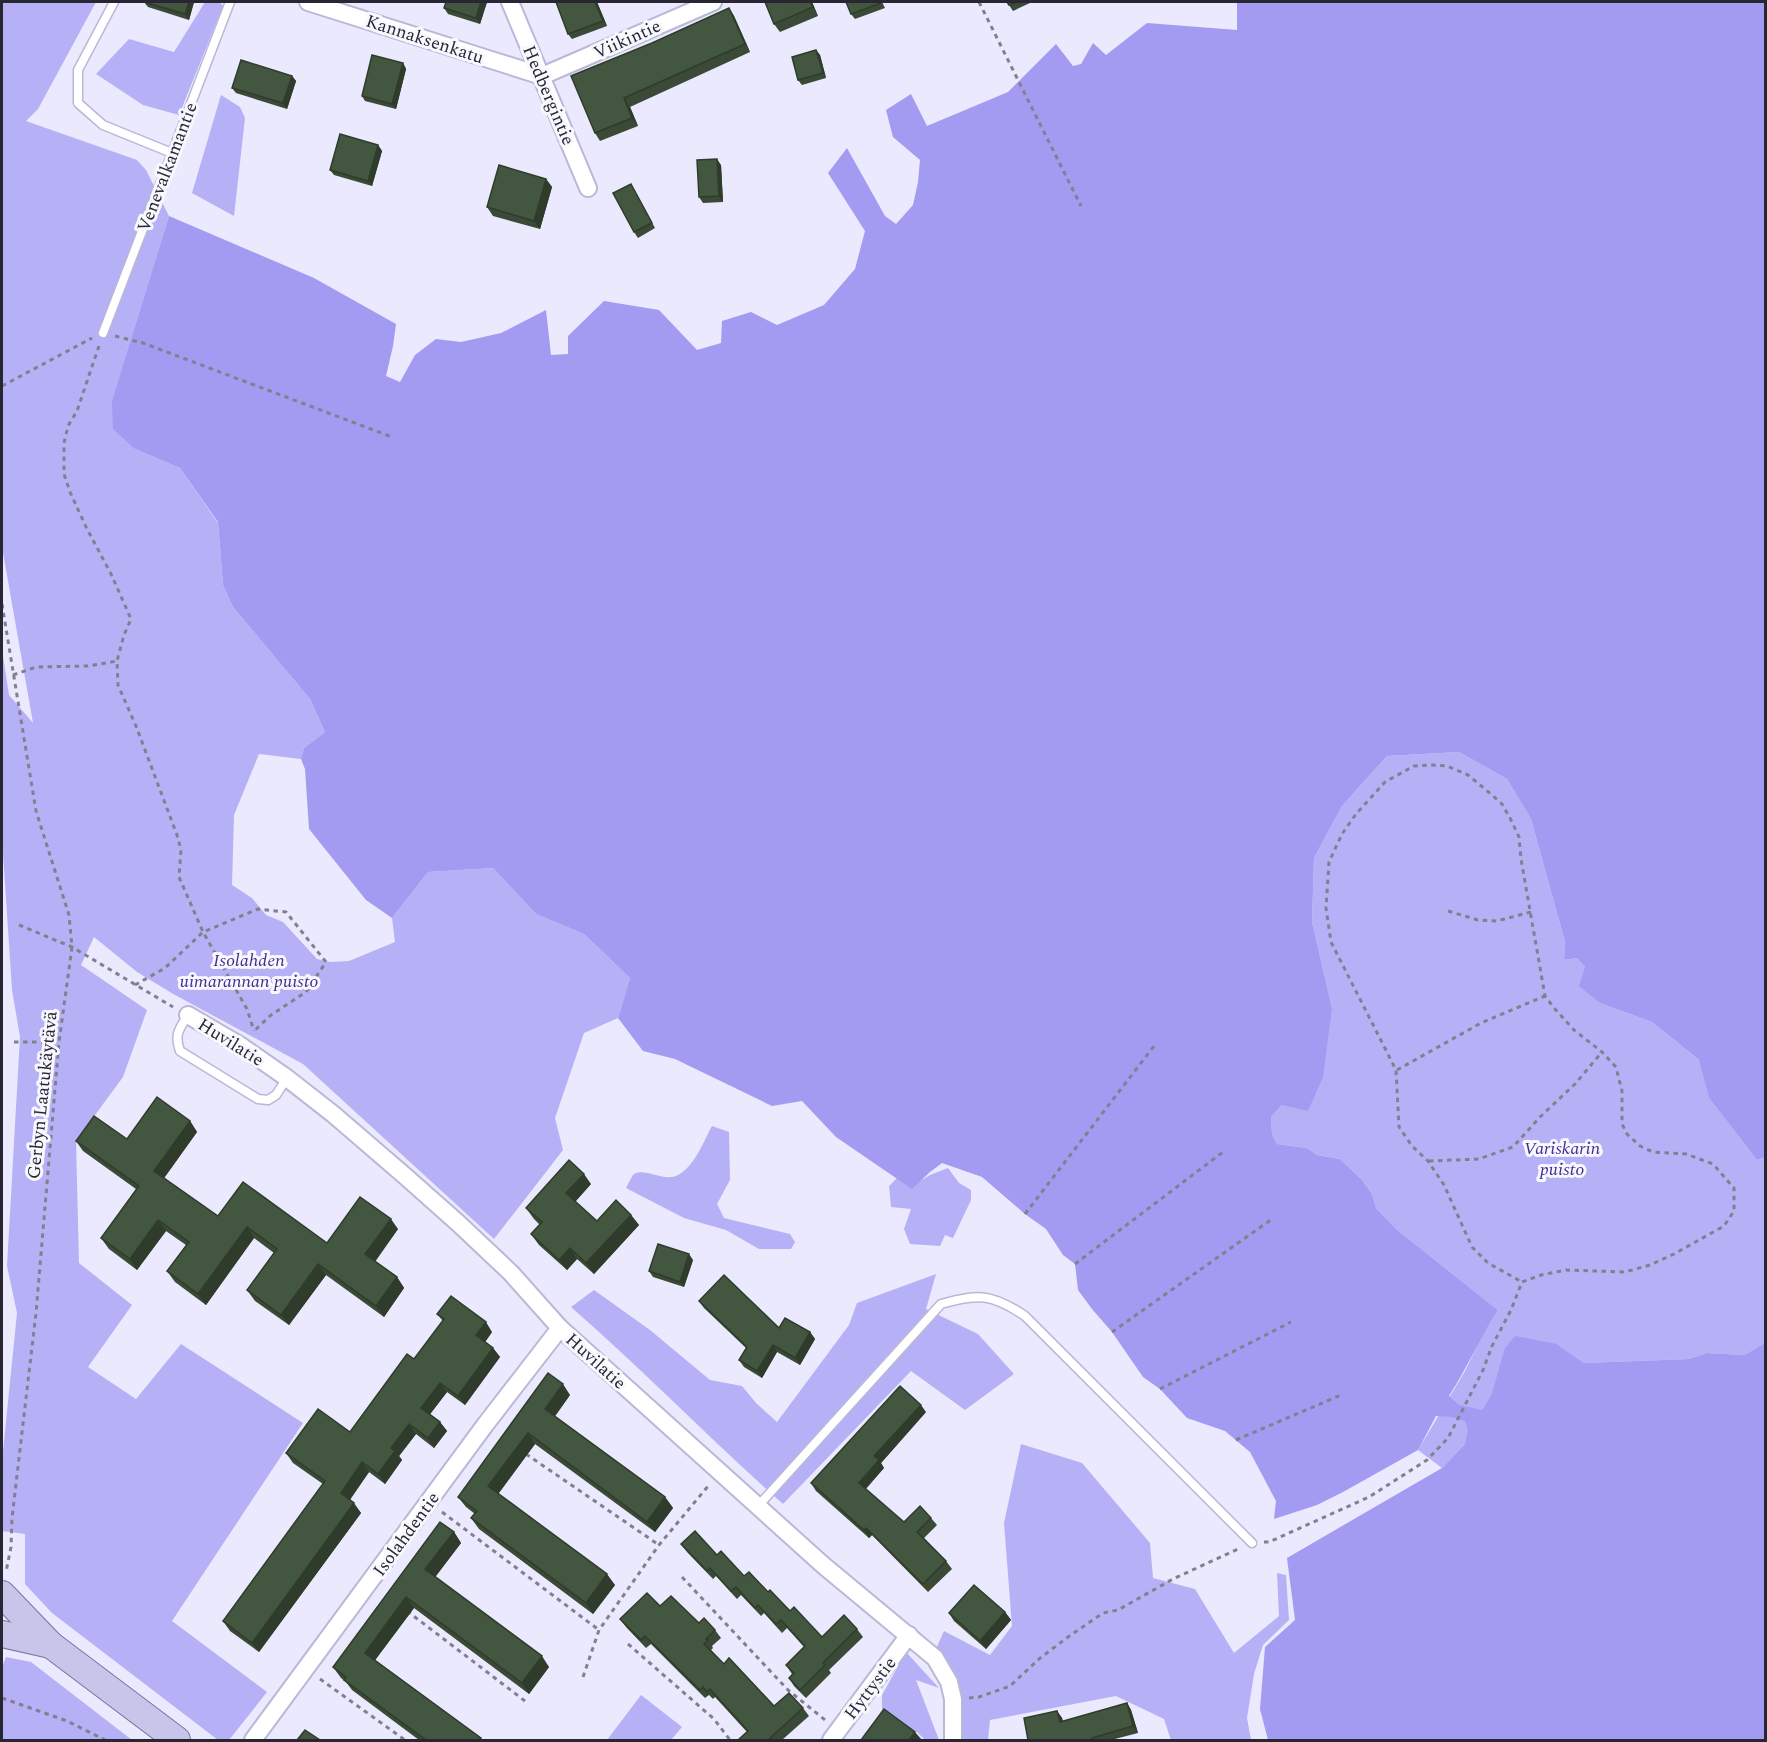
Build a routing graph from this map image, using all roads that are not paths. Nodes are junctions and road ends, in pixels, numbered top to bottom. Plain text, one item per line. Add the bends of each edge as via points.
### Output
1 (114, 2) edge
2 (230, 2) edge
3 (309, 2) edge
4 (510, 2) edge
5 (713, 2) edge
6 (542, 76) junction
7 (172, 153) junction
8 (588, 188) dead end
9 (103, 333) road end
10 (188, 1015) joint
11 (286, 1078) junction
12 (560, 1328) junction
13 (758, 1506) junction
14 (1252, 1543) road end
15 (2, 1594) edge
16 (2, 1634) edge
17 (909, 1635) junction
18 (51, 1645) junction
19 (835, 1736) edge
20 (177, 1740) edge
21 (253, 1740) edge
22 (953, 1740) edge

1 - 7 lane via 78,70 78,103 103,125
2 - 7 lane, Venevalkamantie
3 - 6 street, Kannaksenkatu
4 - 6 street, Hedbergintie
5 - 6 street, Viikintie
6 - 8 street, Hedbergintie
7 - 9 lane, Venevalkamantie
10 - 11 street, Huvilatie via 242,1046
10 - 11 lane via 178,1032 180,1051 258,1099 276,1095
11 - 12 street, Huvilatie via 458,1223 511,1273
12 - 13 street, Huvilatie
12 - 21 street, Isolahdentie
13 - 14 lane via 941,1304 969,1297 992,1298 1025,1316
13 - 17 street, Huvilatie
15 - 18 main road
16 - 18 main road
17 - 19 street, Hyttystie
17 - 22 street, Huvilatie via 935,1658 949,1682
18 - 20 main road

